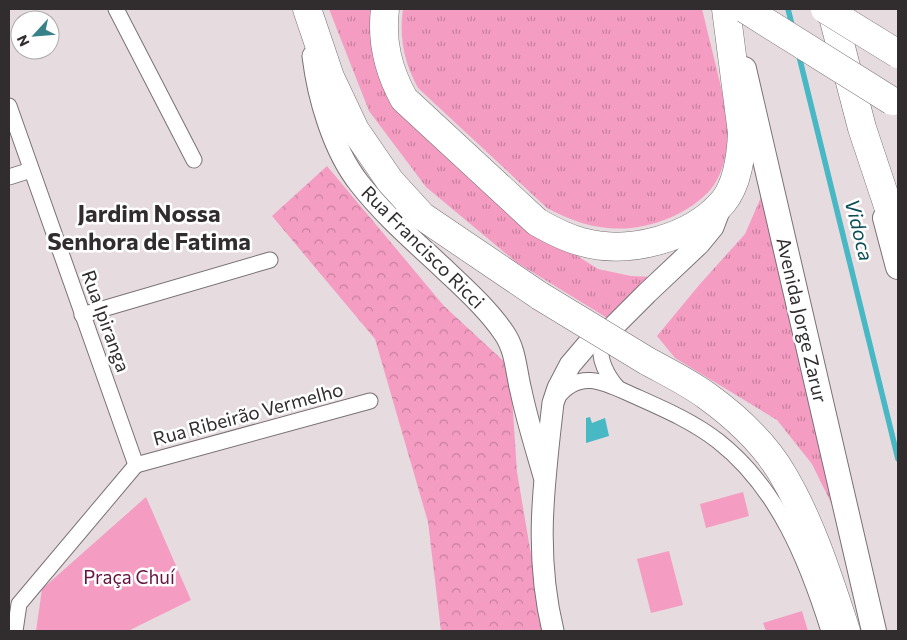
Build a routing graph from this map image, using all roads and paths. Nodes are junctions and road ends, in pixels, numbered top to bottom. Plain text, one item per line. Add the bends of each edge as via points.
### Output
1 (116, 9) edge
2 (385, 9) edge
3 (726, 9) edge
4 (730, 9) edge
5 (745, 9) edge
6 (825, 9) edge
7 (832, 9) edge
8 (840, 9) edge
9 (308, 12) edge
10 (840, 40) junction
11 (898, 54) edge
12 (895, 103) edge
13 (9, 106) edge
14 (862, 128) junction
15 (194, 160) dead end
16 (31, 170) junction
17 (9, 178) edge
18 (723, 201) junction
19 (898, 236) edge
20 (270, 260) dead end
21 (898, 267) edge
22 (82, 315) junction
23 (612, 328) junction
24 (617, 387) junction
25 (370, 401) dead end
26 (553, 403) junction
27 (136, 465) junction
28 (544, 476) junction
29 (15, 631) edge
30 (553, 631) edge
31 (829, 631) edge
32 (846, 631) edge
33 (874, 631) edge

1 - 15 street
2 - 18 highway via 384,42 388,62 404,99 537,222 583,242 634,246 682,232
3 - 18 highway via 742,133 738,168
4 - 33 main road, Avenida Jorge Zarur
5 - 12 highway, bridge
6 - 11 highway, bridge
7 - 10 highway
8 - 10 highway
9 - 28 street, Rua Francisco Ricci via 315,72 338,148 358,182 385,214 485,308 506,335 517,366 520,390
9 - 32 highway, bridge via 330,77 355,130 390,181 422,216 540,296 712,400 759,442 801,509
10 - 14 highway
13 - 16 street, Rua Ipiranga
14 - 19 highway
14 - 21 main road
16 - 17 street
16 - 22 street, Rua Ipiranga
18 - 23 street, Rua Francisco Ricci via 713,227 699,244
20 - 22 street
22 - 27 street, Rua Ipiranga
23 - 24 street via 601,343 602,360 607,375
23 - 26 street, Rua Francisco Ricci via 586,345 558,388
24 - 26 street via 604,381 589,380 562,391
24 - 31 street via 682,417 718,441 750,471 776,506 796,545
25 - 27 street, Rua Ribeirão Vermelho
26 - 28 street, Rua Francisco Ricci
27 - 29 street via 19,604
28 - 30 street, Rua Francisco Ricci via 542,548

